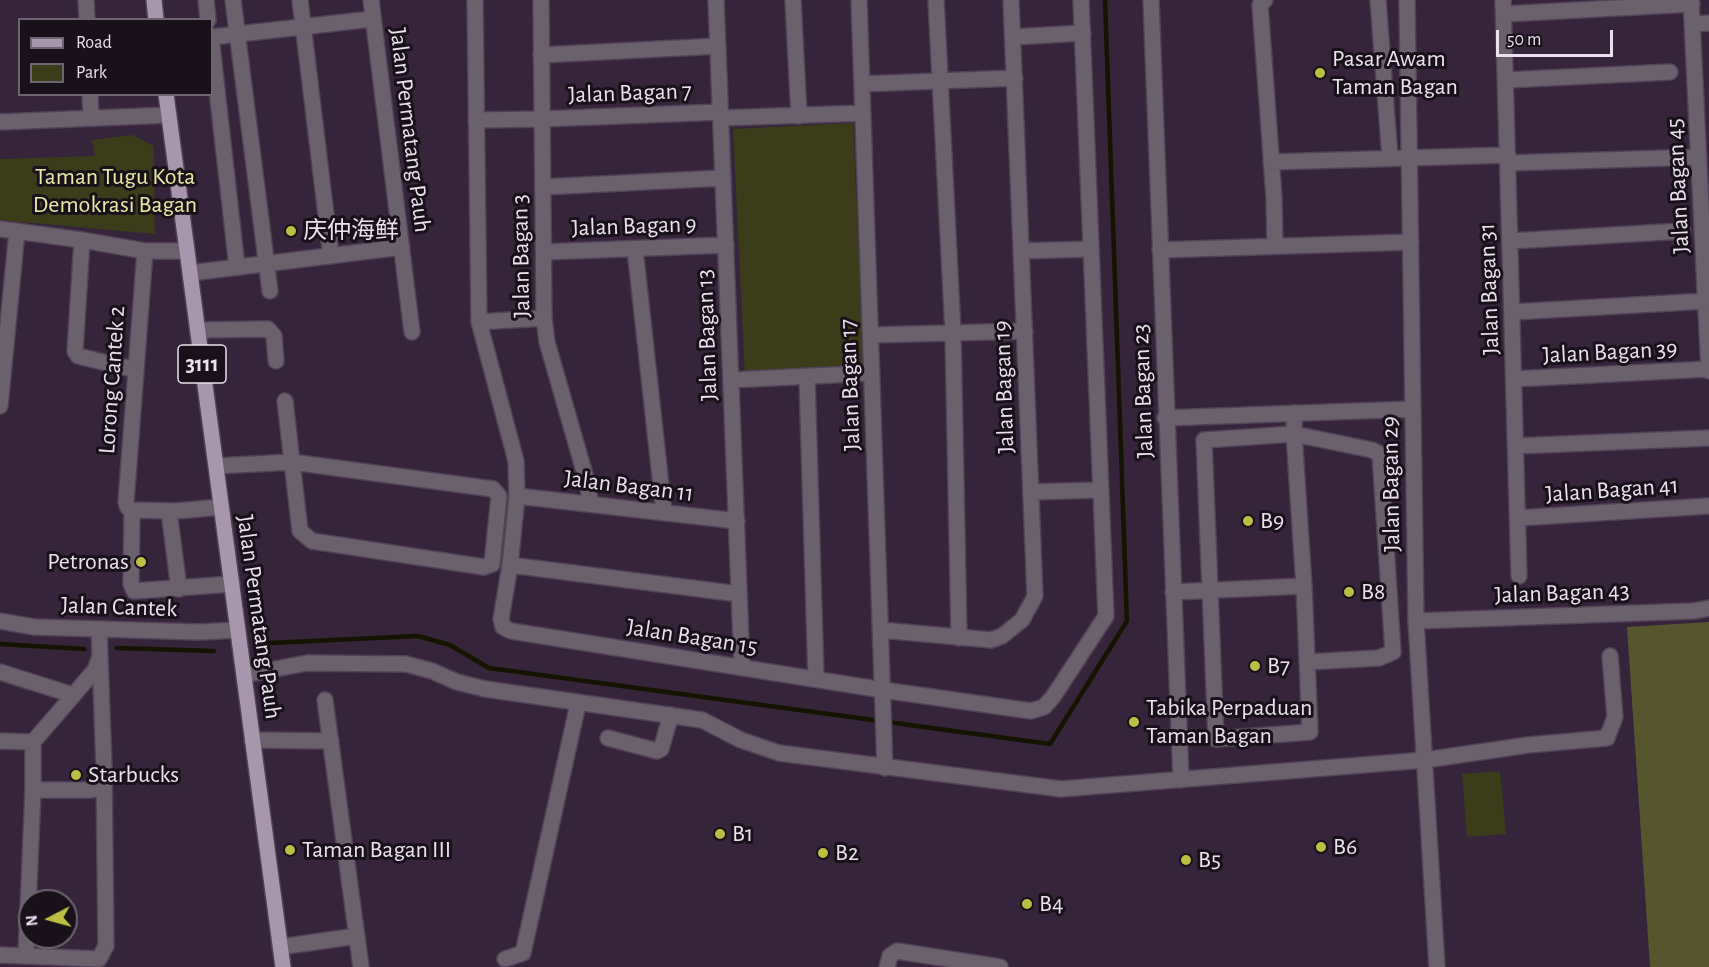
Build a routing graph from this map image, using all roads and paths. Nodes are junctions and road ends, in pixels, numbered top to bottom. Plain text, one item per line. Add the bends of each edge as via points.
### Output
1 (86, 0) edge
2 (154, 0) edge
3 (206, 0) edge
4 (232, 0) edge
5 (300, 0) edge
6 (371, 0) edge
7 (475, 0) edge
8 (541, 0) edge
9 (716, 0) edge
10 (793, 0) edge
11 (859, 0) edge
12 (936, 0) edge
13 (1011, 0) edge
14 (1081, 0) edge
15 (1150, 0) edge
16 (1265, 0) edge
17 (1378, 0) edge
18 (1407, 0) edge
19 (1692, 2) edge
20 (1504, 7) edge
21 (87, 18) edge
22 (156, 18) edge
23 (208, 18) edge
24 (372, 19) junction
25 (1709, 23) edge
26 (1693, 24) junction
27 (303, 27) junction
28 (1083, 33) junction
29 (237, 34) junction
30 (1013, 37) junction
31 (213, 38) edge
32 (718, 46) junction
33 (213, 55) edge
34 (541, 56) junction
35 (1670, 72) dead end
36 (1014, 78) junction
37 (1506, 80) junction
38 (940, 81) junction
39 (862, 84) junction
40 (90, 96) edge
41 (166, 96) edge
42 (863, 113) junction
43 (169, 115) junction
44 (721, 115) junction
45 (800, 116) junction
46 (91, 117) junction
47 (542, 119) junction
48 (476, 120) junction
49 (0, 122) edge
50 (1699, 157) junction
51 (1390, 158) junction
52 (1410, 158) junction
53 (1508, 159) junction
54 (1271, 162) junction
55 (723, 178) junction
56 (543, 187) junction
57 (0, 229) edge
58 (17, 231) junction
59 (1683, 231) dead end
60 (82, 240) junction
61 (1510, 241) junction
62 (1411, 242) junction
63 (726, 245) junction
64 (1275, 246) junction
65 (402, 247) junction
66 (635, 249) junction
67 (1091, 249) junction
68 (1160, 250) junction
69 (145, 251) junction
70 (187, 251) junction
71 (1022, 251) junction
72 (544, 252) junction
73 (331, 255) junction
74 (1706, 261) edge
75 (267, 263) junction
76 (237, 267) junction
77 (190, 273) junction
78 (270, 291) dead end
79 (1706, 301) junction
80 (1512, 312) junction
81 (544, 318) junction
82 (479, 322) junction
83 (198, 330) junction
84 (1025, 331) junction
85 (412, 332) dead end
86 (953, 333) junction
87 (871, 335) junction
88 (3, 345) edge
89 (276, 361) dead end
90 (135, 370) junction
91 (1709, 370) edge
92 (872, 373) junction
93 (807, 377) junction
94 (1514, 379) junction
95 (731, 380) junction
96 (285, 401) dead end
97 (0, 406) edge
98 (1413, 409) junction
99 (1294, 413) junction
100 (1165, 417) junction
101 (1294, 434) junction
102 (1709, 438) edge
103 (1515, 446) junction
104 (292, 462) junction
105 (216, 466) junction
106 (1100, 490) junction
107 (1031, 492) junction
108 (517, 496) junction
109 (590, 504) junction
110 (1709, 506) edge
111 (221, 507) junction
112 (132, 510) junction
113 (169, 511) junction
114 (664, 513) junction
115 (1517, 518) junction
116 (736, 522) junction
117 (510, 565) junction
118 (1519, 576) dead end
119 (232, 584) junction
120 (1304, 586) junction
121 (178, 589) junction
122 (1210, 590) junction
123 (1173, 592) junction
124 (739, 594) junction
125 (1709, 608) edge
126 (0, 621) edge
127 (1416, 621) junction
128 (881, 630) junction
129 (238, 631) junction
130 (99, 635) junction
131 (959, 638) junction
132 (1610, 656) dead end
133 (99, 659) junction
134 (1307, 662) junction
135 (742, 667) junction
136 (243, 670) junction
137 (0, 672) edge
138 (816, 679) junction
139 (883, 690) junction
140 (73, 695) junction
141 (326, 700) dead end
142 (578, 704) junction
143 (671, 715) junction
144 (608, 738) dead end
145 (252, 740) junction
146 (0, 741) edge
147 (331, 741) junction
148 (33, 742) junction
149 (1425, 760) junction
150 (885, 768) junction
151 (1181, 780) junction
152 (104, 782) junction
153 (33, 790) junction
154 (357, 936) junction
155 (280, 947) junction
156 (0, 955) edge
157 (26, 956) junction
158 (505, 959) dead end
159 (283, 967) edge
160 (361, 967) edge
161 (887, 967) edge
162 (1000, 967) edge
163 (1437, 967) edge

1 - 21 street
2 - 22 main road
3 - 23 street
4 - 29 street
5 - 27 street
6 - 24 street, Jalan Permatang Pauh
7 - 48 street
8 - 34 street, Jalan Bagan 3
9 - 32 street, Jalan Bagan 13
10 - 45 street
11 - 39 street, Jalan Bagan 17
12 - 38 street
13 - 30 street, Jalan Bagan 19
14 - 28 street, Jalan Bagan 15
15 - 68 street, Jalan Bagan 23
16 - 54 street via 1260,5
17 - 51 street
18 - 52 street, Jalan Bagan 29
19 - 20 street
19 - 26 street, Jalan Bagan 45
20 - 37 street, Jalan Bagan 31
24 - 27 street, Jalan Permatang Pauh
24 - 65 street, Jalan Permatang Pauh
25 - 26 street
26 - 50 street, Jalan Bagan 45
27 - 29 street, Jalan Permatang Pauh
27 - 73 street
28 - 30 street
28 - 67 street, Jalan Bagan 15
29 - 31 street, Jalan Permatang Pauh
29 - 75 street
30 - 36 street, Jalan Bagan 19
32 - 34 street
32 - 44 street, Jalan Bagan 13
33 - 76 street
34 - 47 street, Jalan Bagan 3
35 - 37 street
36 - 38 street
36 - 71 street, Jalan Bagan 19
37 - 53 street, Jalan Bagan 31
38 - 39 street
38 - 86 street
39 - 42 street, Jalan Bagan 17
40 - 46 street
41 - 43 main road, Jalan Permatang Pauh / 3111
42 - 45 street, Jalan Bagan 7
42 - 87 street, Jalan Bagan 17
43 - 46 street
43 - 70 main road, Jalan Permatang Pauh / 3111
44 - 45 street, Jalan Bagan 7
44 - 47 street, Jalan Bagan 7
44 - 55 street, Jalan Bagan 13
46 - 49 street
47 - 48 street, Jalan Bagan 7
47 - 56 street, Jalan Bagan 3
48 - 82 street
50 - 53 street
50 - 74 street, Jalan Bagan 45
51 - 52 street
51 - 54 street
52 - 53 street
52 - 62 street, Jalan Bagan 29
53 - 61 street, Jalan Bagan 31
54 - 64 street
55 - 56 street
55 - 63 street, Jalan Bagan 13
56 - 72 street, Jalan Bagan 3
57 - 58 street
58 - 60 street
58 - 88 street
59 - 61 street
60 - 69 street
60 - 90 street via 75,351 78,356
61 - 80 street, Jalan Bagan 31
62 - 64 street
62 - 98 street, Jalan Bagan 29
63 - 66 street, Jalan Bagan 9
63 - 95 street, Jalan Bagan 13
64 - 68 street
65 - 73 street, Jalan Permatang Pauh
65 - 85 street, Jalan Permatang Pauh
66 - 72 street, Jalan Bagan 9
66 - 114 street
67 - 71 street
67 - 106 street, Jalan Bagan 15
68 - 100 street, Jalan Bagan 23
69 - 70 street
69 - 90 street, Lorong Cantek 2
70 - 77 main road, Jalan Permatang Pauh / 3111
71 - 84 street, Jalan Bagan 19
72 - 81 street, Jalan Bagan 3
73 - 75 street, Jalan Permatang Pauh
74 - 79 street, Jalan Bagan 45
75 - 76 street, Jalan Permatang Pauh
75 - 78 street
76 - 77 street, Jalan Permatang Pauh
77 - 83 main road, Jalan Permatang Pauh / 3111
79 - 80 street
79 - 91 street, Jalan Bagan 45
80 - 94 street, Jalan Bagan 31
81 - 82 street
81 - 109 street, Jalan Bagan 3
82 - 108 street via 516,461
83 - 89 street via 268,329 274,336
83 - 105 main road, Jalan Permatang Pauh / 3111
84 - 86 street
84 - 107 street, Jalan Bagan 19
86 - 87 street
86 - 131 street
87 - 92 street, Jalan Bagan 17
88 - 97 street
90 - 112 street, Lorong Cantek 2 via 126,501
91 - 94 street, Jalan Bagan 39
92 - 93 street
92 - 128 street, Jalan Bagan 17
93 - 95 street
93 - 138 street
94 - 103 street, Jalan Bagan 31
95 - 116 street, Jalan Bagan 13
96 - 104 street
98 - 99 street
98 - 127 street, Jalan Bagan 29
99 - 100 street
99 - 101 street
100 - 123 street, Jalan Bagan 23
101 - 120 street
101 - 122 street via 1204,440
101 - 134 street via 1380,454 1393,652 1379,657
102 - 103 street
103 - 115 street, Jalan Bagan 31
104 - 104 street via 493,489 499,496 492,564 484,567 312,541 300,531
104 - 105 street
105 - 111 main road, Jalan Permatang Pauh / 3111
106 - 107 street
106 - 139 street, Jalan Bagan 15 via 1106,616 1044,707 1031,711
107 - 131 street, Jalan Bagan 19 via 1035,596 1030,609 1002,636 991,640
108 - 109 street, Jalan Bagan 11
108 - 117 street
109 - 114 street, Jalan Bagan 11
110 - 115 street, Jalan Bagan 41
111 - 113 street
111 - 119 main road, Jalan Permatang Pauh / 3111
112 - 113 street
112 - 121 street, Lorong Cantek 2 via 132,588
113 - 121 street
114 - 116 street, Jalan Bagan 11
115 - 118 street, Jalan Bagan 31
116 - 124 street, Jalan Bagan 13
117 - 124 street
117 - 135 street, Jalan Bagan 15 via 501,620 503,627 511,631
119 - 121 street
119 - 129 main road, Jalan Permatang Pauh / 3111
120 - 122 street
120 - 134 street
122 - 123 street
122 - 134 street via 1216,739 1310,732
123 - 151 street, Jalan Bagan 23
124 - 135 street, Jalan Bagan 13
125 - 127 street, Jalan Bagan 43
126 - 130 street, Jalan Cantek
127 - 149 street, Jalan Bagan 29
128 - 131 street, Jalan Bagan 19
128 - 139 street, Jalan Bagan 17
129 - 130 street, Jalan Cantek
129 - 136 main road, Jalan Permatang Pauh / 3111
130 - 133 street
132 - 149 street via 1615,717 1607,738
133 - 140 street via 95,670
133 - 152 street
135 - 138 street, Jalan Bagan 15
136 - 142 street via 307,663 406,664 485,689
136 - 145 main road, Jalan Permatang Pauh / 3111
137 - 140 street
138 - 139 street, Jalan Bagan 15
139 - 150 street, Jalan Bagan 17
140 - 148 street
141 - 147 street
142 - 143 street
142 - 158 street via 523,952
143 - 144 street via 661,749 657,751
143 - 150 street via 702,720 741,740 779,753
145 - 147 street
145 - 155 main road, Jalan Permatang Pauh / 3111
146 - 148 street
147 - 154 street
148 - 153 street
149 - 151 street
149 - 163 street, Jalan Bagan 29
150 - 151 street via 1061,789
152 - 153 street via 89,790
152 - 157 street via 106,946 99,959
153 - 157 street
154 - 155 street
154 - 160 street
155 - 159 main road, Jalan Permatang Pauh / 3111
156 - 157 street
161 - 162 street via 890,956 897,951

